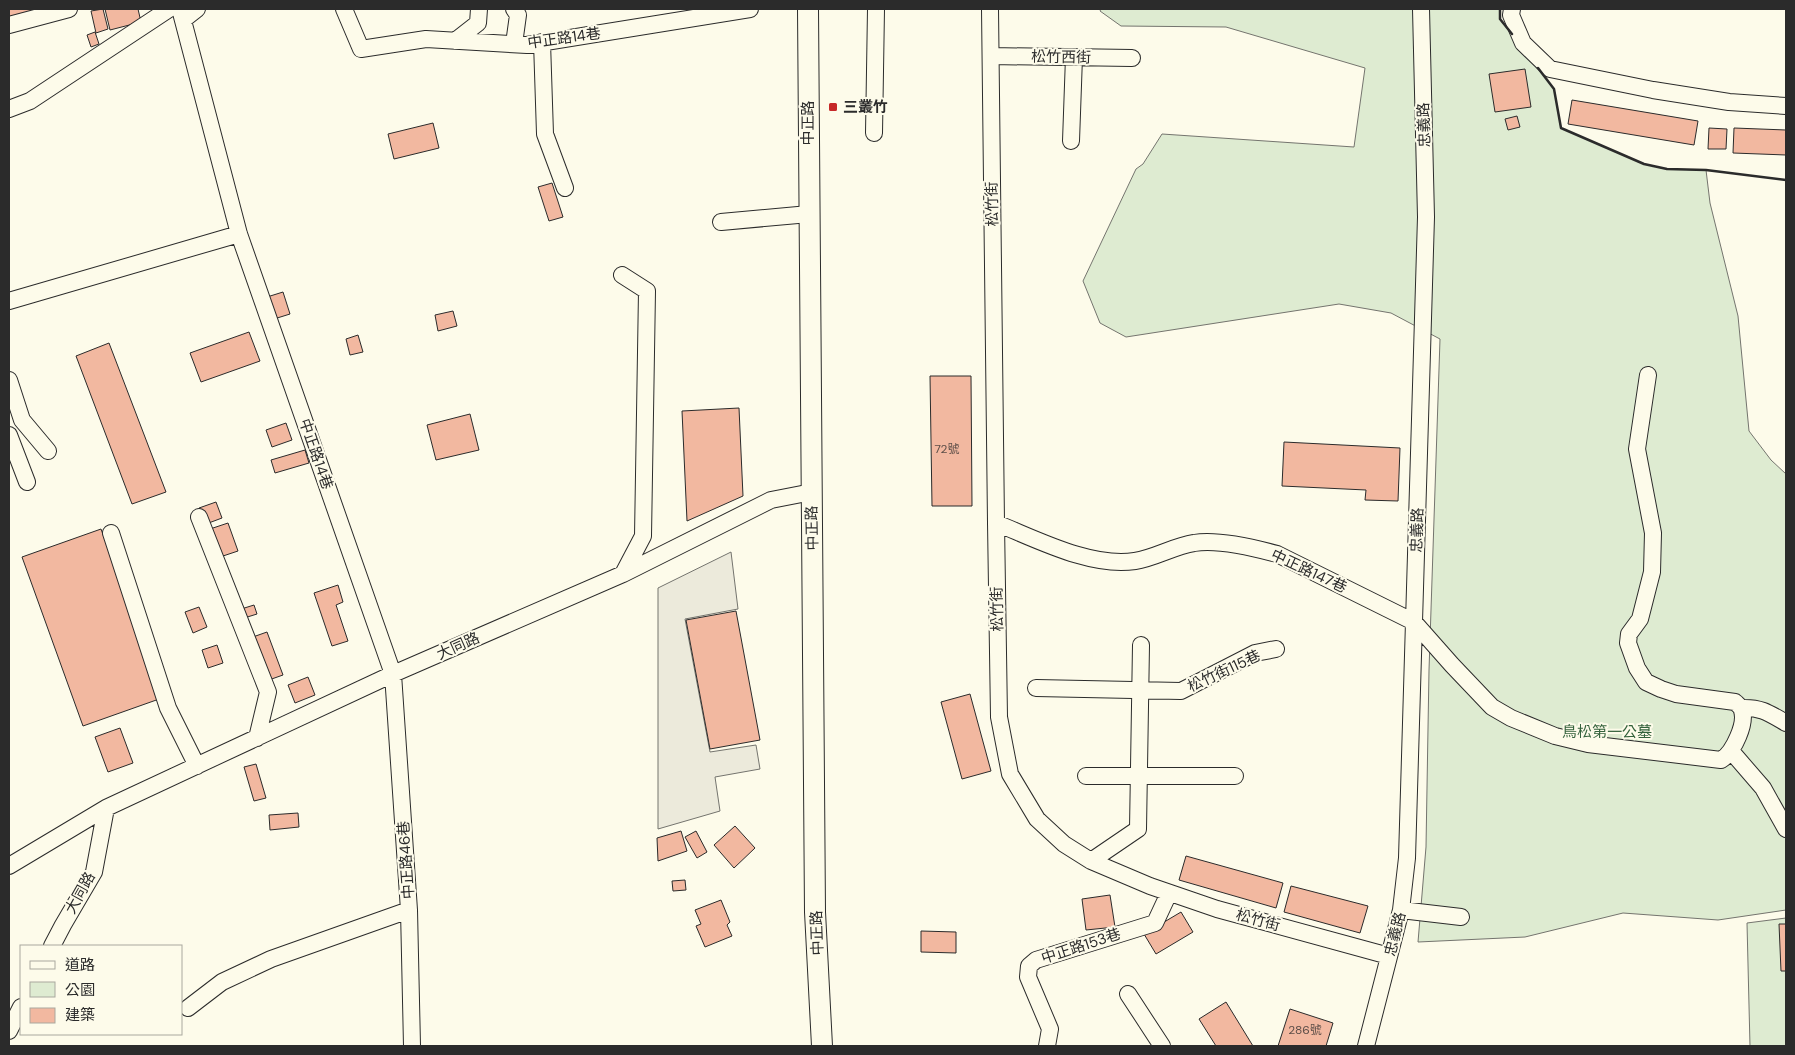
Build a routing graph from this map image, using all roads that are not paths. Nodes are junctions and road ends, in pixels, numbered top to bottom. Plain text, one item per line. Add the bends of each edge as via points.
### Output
1 (68, 9) edge
2 (169, 9) edge
3 (197, 9) edge
4 (344, 9) edge
5 (479, 9) edge
6 (514, 9) edge
7 (750, 9) edge
8 (808, 9) edge
9 (876, 9) edge
10 (990, 9) edge
11 (1421, 9) edge
12 (1512, 9) edge
13 (182, 14) edge
14 (9, 24) edge
15 (455, 41) junction
16 (542, 42) junction
17 (514, 44) junction
18 (991, 56) junction
19 (1074, 57) junction
20 (1132, 58) dead end
21 (1786, 106) edge
22 (9, 109) edge
23 (874, 133) dead end
24 (1071, 141) dead end
25 (565, 188) dead end
26 (809, 214) junction
27 (721, 222) dead end
28 (239, 234) junction
29 (622, 275) dead end
30 (9, 301) edge
31 (1648, 375) dead end
32 (9, 380) edge
33 (9, 435) edge
34 (48, 450) dead end
35 (27, 482) dead end
36 (812, 492) junction
37 (199, 517) dead end
38 (996, 524) junction
39 (111, 533) dead end
40 (623, 574) junction
41 (1414, 622) junction
42 (1141, 645) dead end
43 (1276, 649) dead end
44 (393, 674) junction
45 (1036, 688) dead end
46 (1141, 690) junction
47 (1741, 708) junction
48 (1786, 723) edge
49 (257, 738) junction
50 (1731, 751) junction
51 (197, 766) junction
52 (1140, 775) junction
53 (1086, 776) dead end
54 (1234, 776) dead end
55 (106, 808) junction
56 (1786, 829) edge
57 (1090, 861) junction
58 (9, 866) edge
59 (1169, 893) junction
60 (409, 910) junction
61 (1401, 910) junction
62 (1461, 918) dead end
63 (52, 945) edge
64 (1389, 956) junction
65 (1128, 994) dead end
66 (188, 1008) dead end
67 (20, 1009) edge
68 (9, 1031) edge
69 (412, 1046) edge
70 (822, 1046) edge
71 (1047, 1046) edge
72 (1162, 1046) edge
73 (1366, 1046) edge

1 - 14 street
2 - 22 street via 30,101
3 - 13 street, 中正路14巷
4 - 15 street, 中正路14巷 via 361,49 426,39
5 - 15 street via 478,23
6 - 17 street via 518,15
7 - 16 street, 中正路14巷
8 - 26 main road, 中正路
9 - 23 street
10 - 18 street, 松竹街
11 - 41 street, 忠義路 via 1426,217
12 - 21 street via 1523,43 1550,69 1729,102
13 - 28 street, 中正路14巷
15 - 17 street, 中正路14巷
16 - 17 street, 中正路14巷
16 - 25 street via 545,134
18 - 19 street, 松竹西街
18 - 38 street, 松竹街
19 - 20 street, 松竹西街
19 - 24 street
26 - 27 street
26 - 36 main road, 中正路
28 - 30 street
28 - 44 street, 中正路14巷
29 - 40 street via 647,291 643,536
31 - 47 street via 1637,449 1653,533 1652,572 1640,619 1629,634 1628,643 1646,682 1676,694 1735,702
32 - 34 street via 22,420
33 - 35 street
36 - 40 street, 大同路 via 771,500
36 - 70 main road, 中正路 via 815,912
37 - 49 street via 268,692
38 - 41 street, 中正路147巷 via 1085,558 1103,560 1135,561 1195,543 1258,549 1278,554
38 - 57 street, 松竹街 via 999,717 1010,774 1037,819 1064,844
39 - 51 street via 168,708
40 - 44 street, 大同路
41 - 50 street via 1492,707 1530,727 1588,744 1702,758 1721,760
41 - 61 street, 忠義路 via 1407,858
42 - 46 street
43 - 46 street, 松竹街115巷 via 1255,653 1182,691
44 - 49 street, 大同路
44 - 60 street, 中正路46巷
45 - 46 street, 松竹街115巷
46 - 52 street
47 - 48 street via 1755,707
47 - 50 street via 1743,718
49 - 51 street, 大同路
50 - 56 street via 1763,788
51 - 55 street, 大同路
52 - 53 street
52 - 54 street
52 - 57 street via 1138,829
55 - 58 street, 大同路
55 - 63 street, 大同路 via 94,872
57 - 59 street, 松竹街
59 - 64 street, 松竹街
59 - 71 street, 中正路153巷 via 1155,923 1036,960 1029,966 1028,977 1050,1029
60 - 66 street via 271,959 222,982
60 - 69 street, 中正路46巷
61 - 62 street
61 - 64 street, 忠義路
64 - 73 street, 忠義路
65 - 72 street
67 - 68 street

